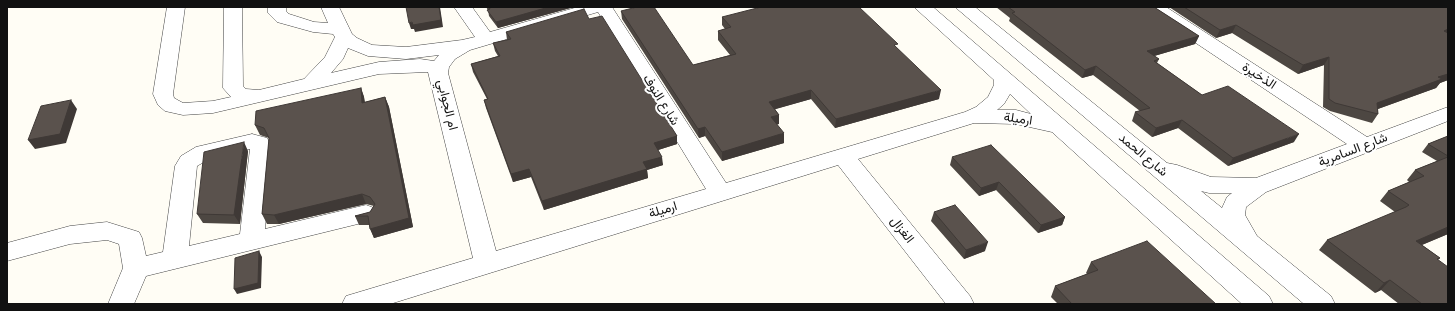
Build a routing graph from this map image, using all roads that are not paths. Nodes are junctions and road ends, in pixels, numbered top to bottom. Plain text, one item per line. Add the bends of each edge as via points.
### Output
1 (176, 7) edge
2 (233, 7) edge
3 (276, 7) edge
4 (330, 7) edge
5 (463, 7) edge
6 (597, 7) edge
7 (603, 7) edge
8 (923, 7) edge
9 (964, 7) edge
10 (1154, 7) edge
11 (342, 33) junction
12 (486, 39) junction
13 (463, 46) junction
14 (439, 67) junction
15 (1004, 78) junction
16 (311, 84) junction
17 (258, 96) junction
18 (1448, 114) edge
19 (972, 117) junction
20 (1062, 128) junction
21 (1365, 146) junction
22 (843, 156) junction
23 (1152, 163) junction
24 (1258, 186) junction
25 (720, 194) junction
26 (366, 214) edge
27 (252, 240) junction
28 (1252, 246) junction
29 (7, 252) edge
30 (175, 258) junction
31 (487, 264) junction
32 (136, 268) junction
33 (121, 304) edge
34 (355, 304) edge
35 (961, 304) edge
36 (1260, 304) edge
37 (1322, 304) edge

1 - 17 street via 163,94 165,101 183,109 197,109
2 - 17 street via 233,88 241,95
3 - 11 street via 277,13 284,18 313,28
4 - 11 street
5 - 12 street
6 - 12 street, ام الجوابي
7 - 25 street, شارع النوف
8 - 15 street
9 - 23 street, شارع الحمد
10 - 21 street, الذخيرة
11 - 13 street via 358,46 392,53
11 - 16 street via 333,59
12 - 13 street, ام الجوابي
13 - 14 street, ام الجوابي via 448,55
14 - 16 street via 420,65 379,68
14 - 31 street, ام الجوابي via 438,73
15 - 19 street, ارميلة via 1004,85 997,100
15 - 20 street
16 - 17 street
18 - 21 street, شارع السامرية
19 - 20 street, ارميلة via 1016,117
19 - 22 street, ارميلة
20 - 36 street
21 - 24 street, شارع السامرية
22 - 25 street, ارميلة
22 - 35 street, الغزال
23 - 24 street, شارع السامرية via 1209,185
23 - 28 street, شارع الحمد
24 - 28 street, شارع السامرية via 1235,203 1233,215
25 - 31 street, ارميلة
26 - 27 street
27 - 30 street
27 - 30 street via 261,147 259,143 252,141 204,152 189,160 186,166
28 - 37 street, شارع الحمد
29 - 32 street via 70,235 107,230 130,238
30 - 32 street
31 - 34 street, ارميلة
32 - 33 street

